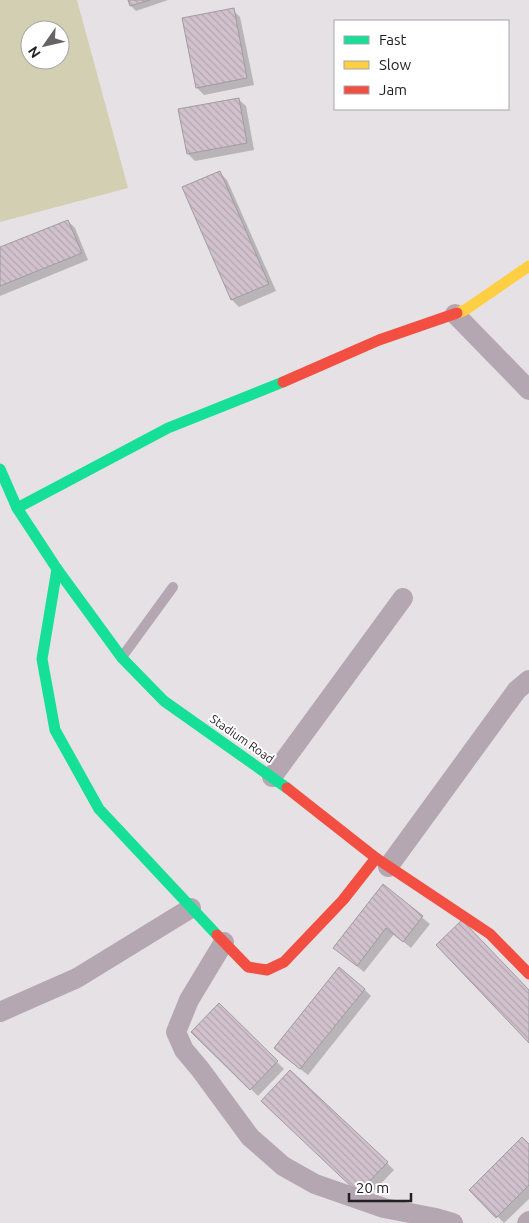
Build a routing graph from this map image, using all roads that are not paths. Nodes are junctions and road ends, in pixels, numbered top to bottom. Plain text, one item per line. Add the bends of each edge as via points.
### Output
1 (529, 266) edge
2 (455, 314) junction
3 (529, 390) edge
4 (0, 469) edge
5 (17, 508) junction
6 (57, 569) junction
7 (173, 587) dead end
8 (402, 598) dead end
9 (122, 658) junction
10 (529, 680) edge
11 (272, 777) junction
12 (382, 862) junction
13 (190, 908) junction
14 (224, 942) junction
15 (529, 974) edge
16 (0, 1012) edge
17 (453, 1223) edge

1 - 2 street via 466,310
2 - 3 street
2 - 5 street via 379,340 168,428
4 - 5 street, Stadium Road
5 - 6 street, Stadium Road
6 - 9 street, Stadium Road
6 - 13 street via 42,658 55,730 99,809
7 - 9 lane
8 - 11 street
9 - 11 street, Stadium Road via 164,701
10 - 12 street via 517,690
11 - 12 street, Stadium Road
12 - 14 street via 284,962 267,970 248,967
12 - 15 street, Stadium Road via 490,934
13 - 14 street
13 - 16 street via 77,978
14 - 17 street via 189,1000 176,1032 184,1050 250,1137 283,1166 315,1184 384,1208

